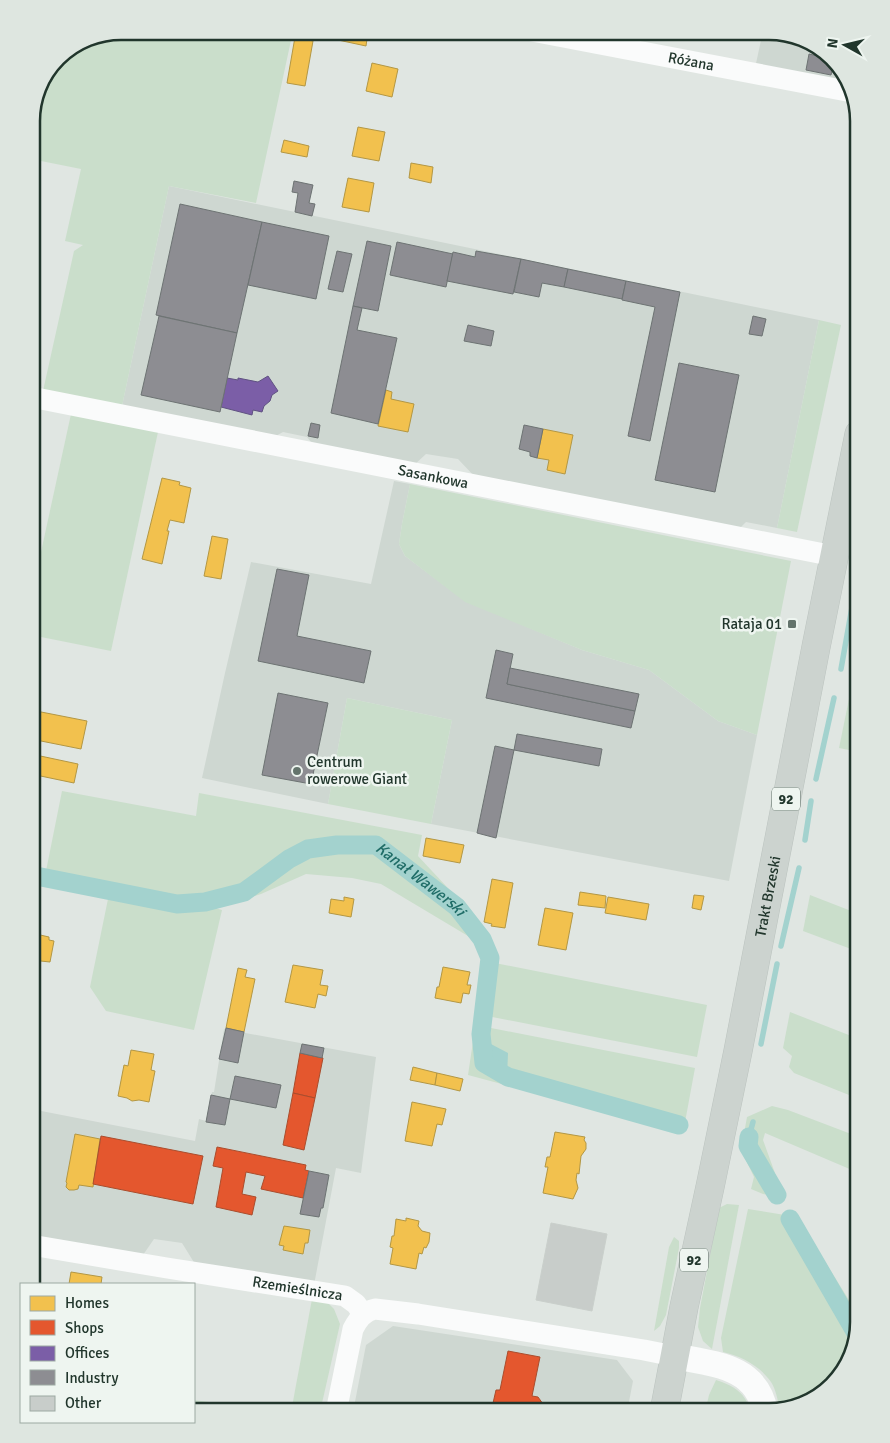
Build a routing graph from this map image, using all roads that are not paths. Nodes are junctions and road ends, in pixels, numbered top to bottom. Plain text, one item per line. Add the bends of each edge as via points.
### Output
1 (577, 40) edge
2 (844, 91) edge
3 (40, 400) edge
4 (850, 478) edge
5 (834, 556) junction
6 (40, 1247) edge
7 (364, 1314) junction
8 (674, 1356) junction
9 (338, 1403) edge
10 (666, 1403) edge
11 (762, 1403) edge

1 - 2 street, Różana
3 - 5 street, Sasankowa
4 - 5 main road, Trakt Brzeski / 92
5 - 8 main road, Trakt Brzeski / 92 via 738,1051
6 - 7 street, Rzemieślnicza via 345,1296
7 - 8 street via 375,1309 418,1314
7 - 9 street via 353,1329
8 - 10 main road, Trakt Brzeski / 92
8 - 11 street via 737,1371 750,1380

